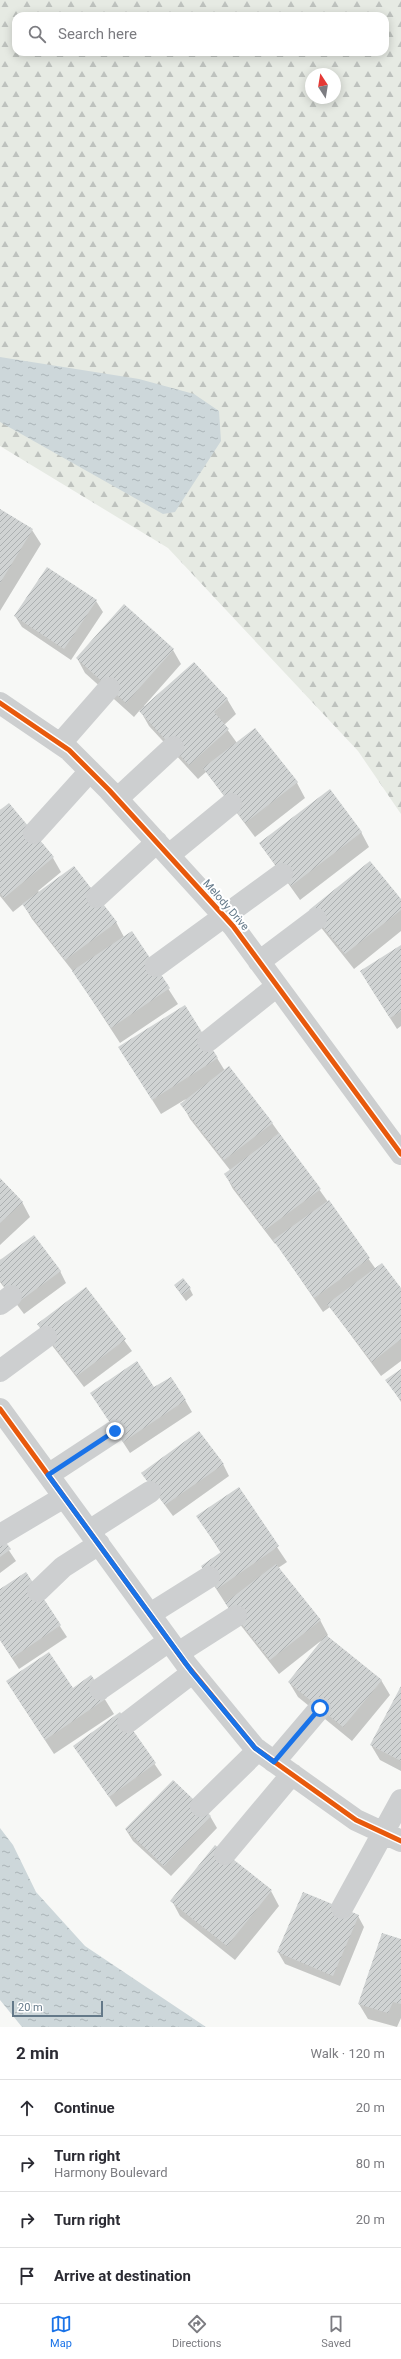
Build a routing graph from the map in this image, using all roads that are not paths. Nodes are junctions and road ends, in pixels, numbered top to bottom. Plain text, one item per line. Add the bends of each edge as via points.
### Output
1 (109, 688) dead end
2 (0, 703) edge
3 (60, 744) junction
4 (172, 747) dead end
5 (90, 771) junction
6 (117, 799) junction
7 (231, 804) dead end
8 (34, 833) dead end
9 (163, 848) junction
10 (282, 874) dead end
11 (97, 897) dead end
12 (224, 915) junction
13 (316, 919) dead end
14 (260, 962) junction
15 (156, 966) dead end
16 (278, 986) junction
17 (208, 1041) dead end
18 (401, 1154) edge
19 (46, 1337) dead end
20 (0, 1371) edge
21 (0, 1409) edge
22 (115, 1431) dead end
23 (7, 1432) edge
24 (48, 1475) junction
25 (150, 1492) dead end
26 (64, 1496) junction
27 (0, 1535) edge
28 (94, 1537) junction
29 (209, 1577) dead end
30 (38, 1590) dead end
31 (150, 1614) junction
32 (236, 1616) dead end
33 (173, 1647) junction
34 (192, 1672) junction
35 (100, 1689) dead end
36 (320, 1708) dead end
37 (128, 1722) dead end
38 (266, 1756) junction
39 (292, 1774) junction
40 (401, 1800) edge
41 (201, 1806) dead end
42 (392, 1837) edge
43 (225, 1854) dead end
44 (342, 1908) dead end

1 - 3 street
2 - 3 street, Melody Drive
3 - 5 street, Melody Drive
4 - 6 street
5 - 6 street, Melody Drive
5 - 8 street
6 - 9 street, Melody Drive
7 - 9 street
9 - 11 street
9 - 12 street, Melody Drive
10 - 12 street
12 - 14 street, Melody Drive
12 - 15 street
13 - 14 street
14 - 16 street, Melody Drive
16 - 17 street
16 - 18 street, Melody Drive
19 - 20 street
21 - 23 street
22 - 24 street
23 - 24 street
24 - 26 street
25 - 28 street
26 - 27 street
26 - 28 street
28 - 30 street
28 - 31 street
29 - 31 street
31 - 33 street
32 - 33 street
33 - 34 street
33 - 35 street
34 - 37 street
34 - 38 street
36 - 38 street
38 - 39 street
38 - 41 street
39 - 42 street via 356,1820
39 - 43 street
40 - 42 street
42 - 44 street

